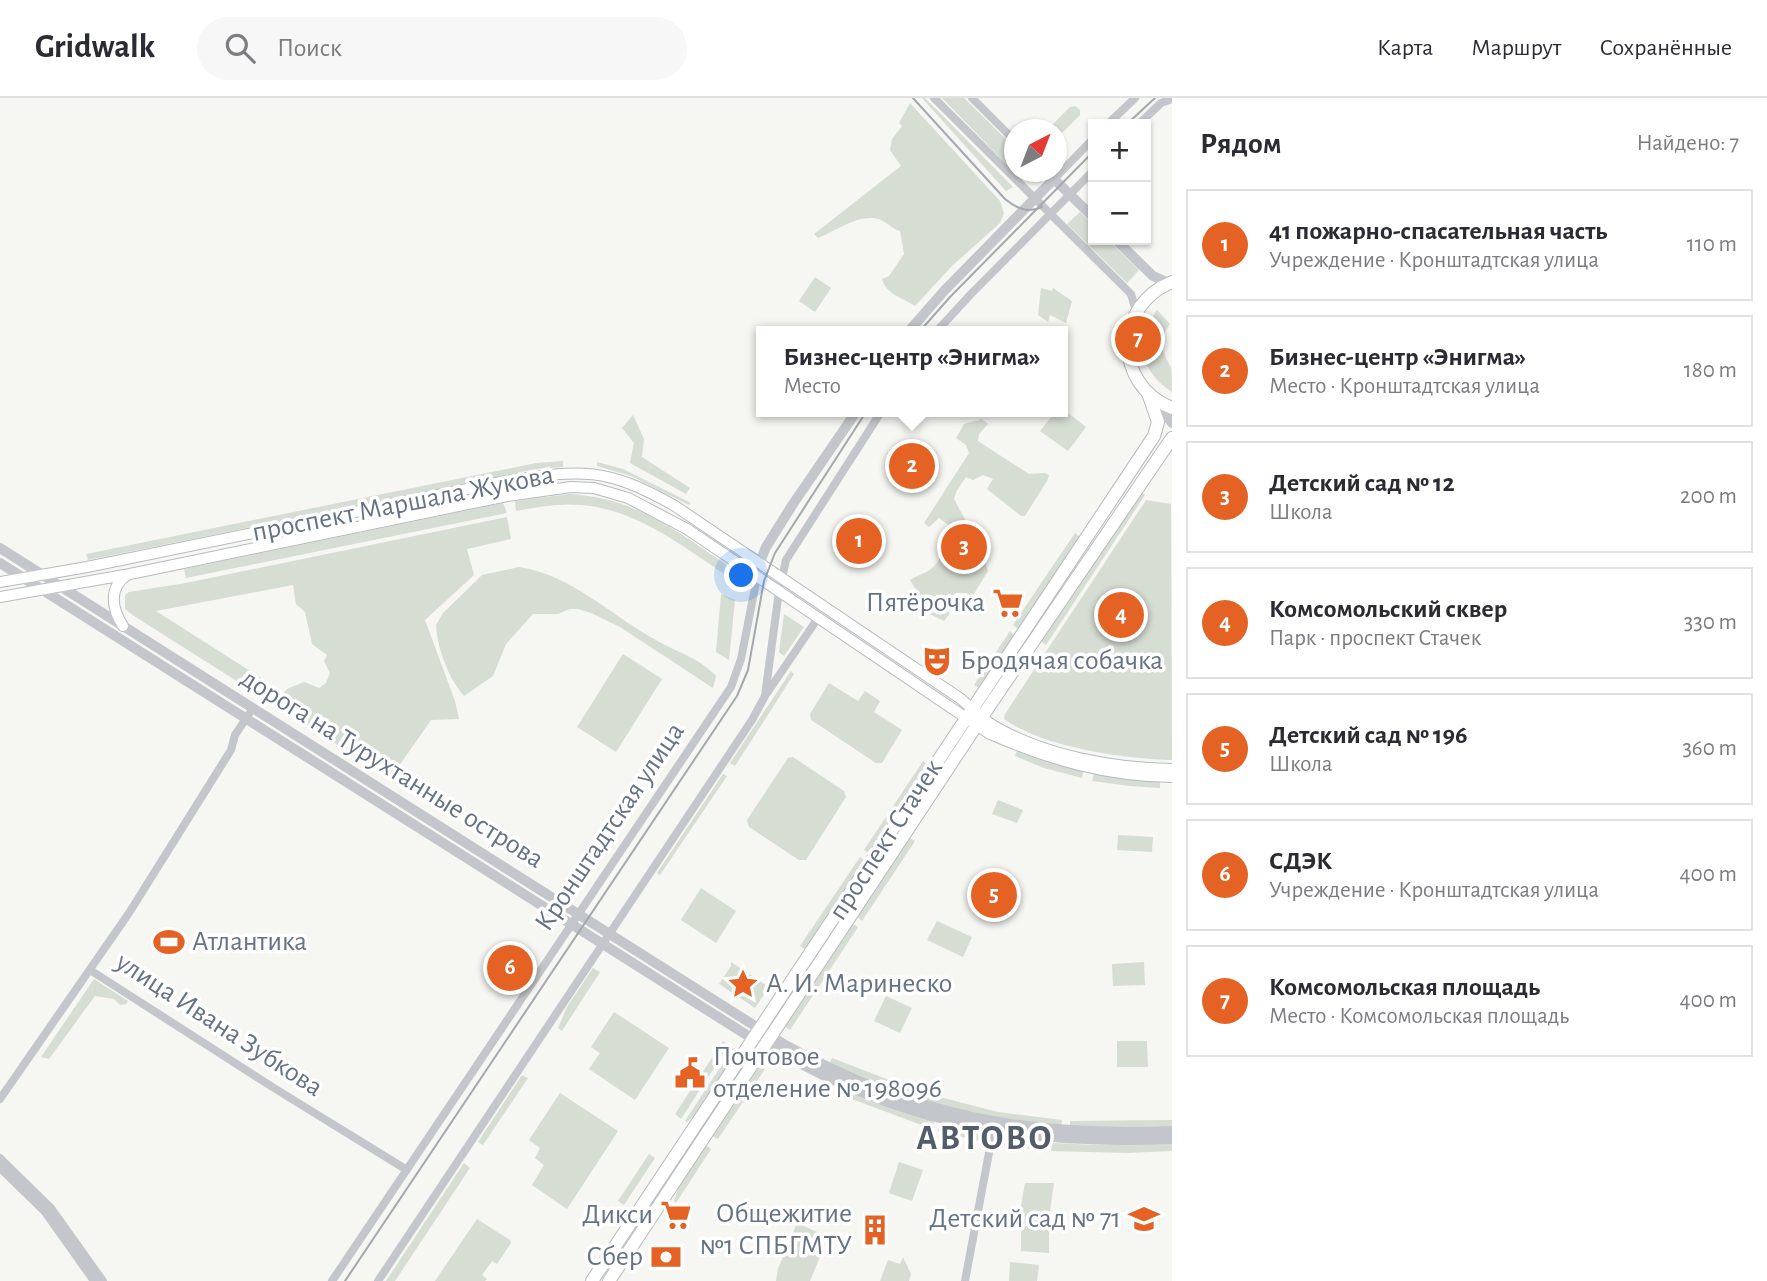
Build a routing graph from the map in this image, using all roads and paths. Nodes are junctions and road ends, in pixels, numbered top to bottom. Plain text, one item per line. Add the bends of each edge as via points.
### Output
1 (934, 98) edge
2 (972, 98) edge
3 (1135, 98) edge
4 (1172, 99) edge
5 (1113, 119) edge
6 (1144, 119) edge
7 (1004, 129) edge
8 (1088, 143) edge
9 (1067, 161) edge
10 (1088, 176) edge
11 (1045, 182) edge
12 (1057, 182) edge
13 (1070, 195) junction
14 (1034, 199) junction
15 (1088, 213) edge
16 (1050, 215) junction
17 (1121, 245) edge
18 (1170, 282) edge
19 (1136, 312) junction
20 (913, 326) edge
21 (942, 326) edge
22 (1148, 393) junction
23 (1172, 408) edge
24 (853, 417) edge
25 (878, 417) edge
26 (1172, 423) edge
27 (1172, 438) edge
28 (0, 548) edge
29 (0, 562) edge
30 (760, 562) junction
31 (130, 574) junction
32 (43, 575) junction
33 (756, 575) junction
34 (781, 577) junction
35 (25, 578) junction
36 (0, 582) edge
37 (62, 587) junction
38 (44, 590) junction
39 (779, 591) junction
40 (0, 597) edge
41 (818, 618) junction
42 (123, 626) junction
43 (765, 696) junction
44 (253, 708) junction
45 (975, 717) junction
46 (246, 718) junction
47 (1172, 769) edge
48 (1172, 778) edge
49 (579, 914) junction
50 (572, 925) junction
51 (610, 933) junction
52 (603, 944) junction
53 (90, 970) junction
54 (763, 1037) junction
55 (0, 1099) edge
56 (994, 1127) junction
57 (1172, 1131) edge
58 (1172, 1139) edge
59 (0, 1158) edge
60 (0, 1168) edge
61 (407, 1170) junction
62 (94, 1281) edge
63 (103, 1281) edge
64 (332, 1281) edge
65 (378, 1281) edge
66 (593, 1281) edge
67 (609, 1281) edge
68 (965, 1281) edge

1 - 14 street
2 - 7 street
3 - 5 street
4 - 6 street
8 - 9 street
10 - 13 street
11 - 14 street
12 - 13 street
13 - 15 street
13 - 16 street
14 - 16 street
14 - 20 street
16 - 19 street via 1130,294
16 - 21 street
17 - 18 street via 1153,276
18 - 19 main road via 1150,294
19 - 22 main road via 1128,355 1135,376
22 - 23 main road
22 - 26 street
22 - 45 main road, проспект Стачек via 1158,422 1154,436
24 - 30 street, Кронштадтская улица
25 - 34 street, Кронштадтская улица via 786,560
27 - 45 main road, проспект Стачек
28 - 32 street, дорога на Турухтанные острова
29 - 35 street, дорога на Турухтанные острова
30 - 32 main road, проспект Маршала Жукова via 652,492 611,476 584,472 506,481
30 - 33 street, Кронштадтская улица
30 - 34 main road, проспект Маршала Жукова
31 - 33 main road, проспект Маршала Жукова via 507,496 571,487 611,492 648,506
31 - 37 main road, проспект Маршала Жукова
31 - 42 main road via 120,580 114,597
32 - 35 main road, проспект Маршала Жукова
32 - 37 street, дорога на Турухтанные острова
33 - 39 main road, проспект Маршала Жукова
33 - 49 street, Кронштадтская улица via 741,659 731,687
34 - 39 street, Кронштадтская улица
34 - 45 main road, проспект Маршала Жукова
35 - 36 main road, проспект Маршала Жукова
35 - 38 street, дорога на Турухтанные острова
37 - 38 main road, проспект Маршала Жукова
37 - 42 street, дорога на Турухтанные острова
38 - 40 main road, проспект Маршала Жукова
38 - 46 street, дорога на Турухтанные острова
39 - 41 main road, проспект Маршала Жукова
39 - 43 street, Кронштадтская улица
41 - 43 street
41 - 45 main road, проспект Маршала Жукова
42 - 44 street, дорога на Турухтанные острова
43 - 51 street, Кронштадтская улица
44 - 46 street, улица Ивана Зубкова
44 - 49 street, дорога на Турухтанные острова
45 - 47 main road via 1058,752 1114,764
45 - 48 main road via 990,734 1056,761
45 - 54 main road, проспект Стачек
46 - 50 street, дорога на Турухтанные острова
46 - 53 street, улица Ивана Зубкова via 231,750
49 - 50 street, Кронштадтская улица
49 - 51 street, дорога на Турухтанные острова
50 - 52 street
50 - 61 street, Кронштадтская улица
51 - 52 street, Кронштадтская улица
51 - 54 street, дорога на Турухтанные острова
52 - 54 street
52 - 65 street, Кронштадтская улица
53 - 55 street
53 - 61 street, улица Ивана Зубкова
54 - 56 street via 855,1081
54 - 66 main road, проспект Стачек
54 - 67 main road, проспект Стачек
56 - 57 street via 1096,1133
56 - 58 street via 1047,1139
56 - 68 street
59 - 63 street via 51,1208
60 - 62 street via 45,1212
61 - 64 street, Кронштадтская улица

